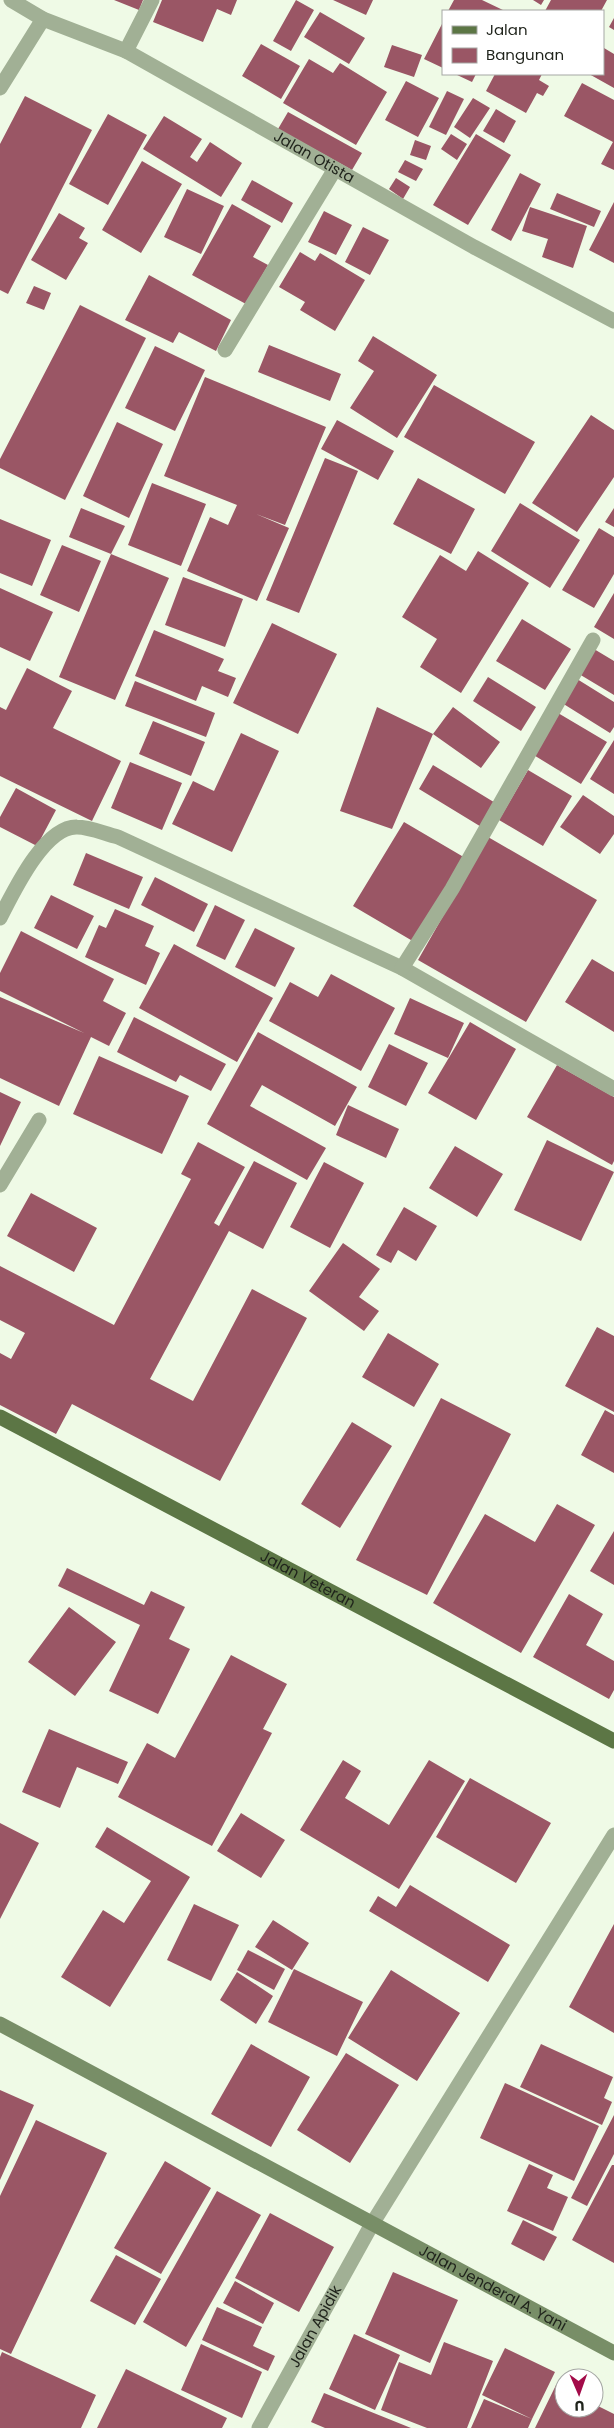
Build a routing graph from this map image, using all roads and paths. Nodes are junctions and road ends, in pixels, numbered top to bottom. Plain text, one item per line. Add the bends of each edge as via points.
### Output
1 (11, 0) edge
2 (152, 0) edge
3 (43, 19) junction
4 (126, 51) junction
5 (0, 88) edge
6 (335, 168) junction
7 (614, 321) edge
8 (225, 350) dead end
9 (593, 640) dead end
10 (0, 918) edge
11 (402, 968) junction
12 (614, 1089) edge
13 (39, 1120) dead end
14 (0, 1185) edge
15 (0, 1417) edge
16 (614, 1742) edge
17 (614, 1835) edge
18 (0, 2024) edge
19 (372, 2224) junction
20 (614, 2353) edge
21 (259, 2428) edge

1 - 3 street, Jalan Otista
2 - 4 street
3 - 4 street, Jalan Otista
3 - 5 street
4 - 6 street, Jalan Otista
6 - 7 street, Jalan Otista
6 - 8 street
9 - 11 street via 452,888
10 - 11 street via 30,863 53,836 76,826 118,837
11 - 12 street
13 - 14 street
15 - 16 main road, Jalan Veteran
17 - 19 street, Jalan Apidik
18 - 19 main road, Jalan Jenderal A. Yani
19 - 20 main road, Jalan Jenderal A. Yani
19 - 21 street, Jalan Apidik

